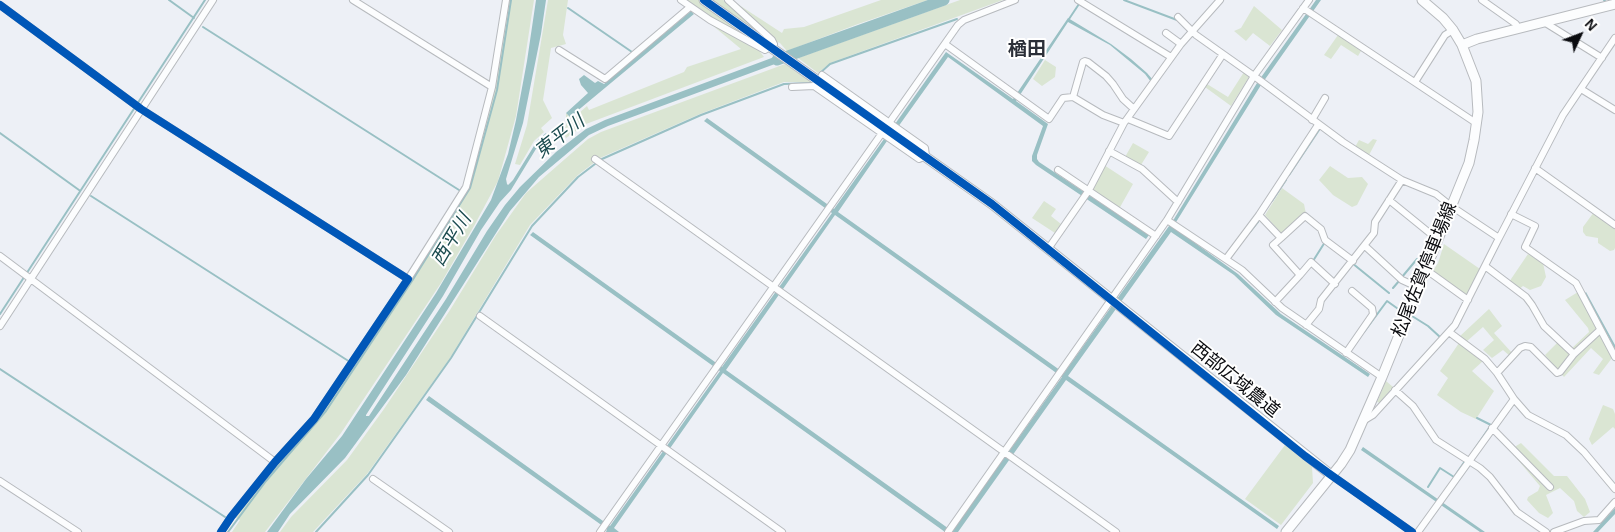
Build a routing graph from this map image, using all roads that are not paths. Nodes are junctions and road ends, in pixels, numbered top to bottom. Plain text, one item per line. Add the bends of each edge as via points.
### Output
1 (213, 0) edge
2 (353, 0) edge
3 (506, 0) edge
4 (681, 0) edge
5 (704, 0) edge
6 (728, 0) edge
7 (1015, 0) edge
8 (1078, 0) edge
9 (1220, 0) edge
10 (1309, 0) edge
11 (1422, 0) edge
12 (1482, 0) edge
13 (1615, 4) edge
14 (0, 5) edge
15 (690, 7) junction
16 (1307, 11) junction
17 (1178, 17) dead end
18 (1544, 22) junction
19 (1518, 28) junction
20 (1192, 30) junction
21 (1453, 30) junction
22 (1166, 34) dead end
23 (1615, 38) edge
24 (945, 44) junction
25 (1181, 44) junction
26 (1462, 45) junction
27 (770, 46) junction
28 (559, 50) dead end
29 (1223, 54) junction
30 (1170, 57) junction
31 (1602, 58) junction
32 (822, 75) dead end
33 (1256, 77) junction
34 (1415, 82) junction
35 (492, 87) junction
36 (792, 87) dead end
37 (1581, 89) junction
38 (1073, 97) junction
39 (1325, 98) dead end
40 (142, 109) junction
41 (1134, 109) junction
42 (1615, 110) edge
43 (1312, 120) junction
44 (1126, 121) junction
45 (889, 123) junction
46 (1476, 123) junction
47 (1318, 125) junction
48 (882, 133) junction
49 (1109, 151) junction
50 (926, 156) junction
51 (595, 159) dead end
52 (1535, 168) junction
53 (1058, 170) dead end
54 (1402, 180) junction
55 (1088, 191) junction
56 (1389, 200) junction
57 (1178, 202) junction
58 (1450, 206) junction
59 (1511, 214) junction
60 (1259, 215) junction
61 (1168, 221) junction
62 (1615, 225) edge
63 (1156, 236) junction
64 (1281, 238) junction
65 (1499, 238) junction
66 (1437, 239) junction
67 (1365, 246) junction
68 (1048, 249) junction
69 (0, 256) edge
70 (1226, 259) junction
71 (1352, 262) junction
72 (1485, 266) junction
73 (1425, 269) junction
74 (1300, 275) junction
75 (31, 279) junction
76 (408, 279) junction
77 (1335, 284) junction
78 (1418, 286) junction
79 (777, 289) junction
80 (1352, 291) dead end
81 (1111, 300) junction
82 (1468, 300) junction
83 (1275, 302) junction
84 (480, 316) dead end
85 (1306, 325) junction
86 (0, 326) edge
87 (1600, 330) junction
88 (1449, 332) junction
89 (1346, 353) junction
90 (1574, 354) junction
91 (1615, 358) edge
92 (1497, 374) junction
93 (1382, 376) junction
94 (1395, 390) junction
95 (1514, 399) junction
96 (1363, 421) junction
97 (1492, 428) junction
98 (665, 448) junction
99 (1005, 452) junction
100 (1469, 461) junction
101 (275, 462) junction
102 (1331, 475) junction
103 (373, 479) dead end
104 (0, 481) edge
105 (1550, 487) dead end
106 (1615, 489) edge
107 (1615, 502) edge
108 (603, 527) edge
109 (950, 530) edge
110 (78, 532) edge
111 (221, 532) edge
112 (449, 532) edge
113 (782, 532) edge
114 (1116, 532) edge
115 (1286, 532) edge
116 (1412, 532) edge
117 (1418, 532) edge
118 (1546, 532) edge
119 (1554, 532) edge

1 - 40 street
2 - 35 street
3 - 35 street
4 - 15 street
5 - 27 street
6 - 27 street via 772,40 774,44
7 - 24 street via 964,20
8 - 30 street
9 - 20 street
10 - 16 street
11 - 21 street, 松尾佐賀停車場線
12 - 19 street
13 - 18 street
14 - 40 street
15 - 27 street via 765,50
15 - 28 street via 605,79
16 - 33 street
16 - 34 street
17 - 20 street
18 - 19 street
18 - 31 street
19 - 26 street
20 - 25 street
20 - 29 street
21 - 26 street, 松尾佐賀停車場線
21 - 34 street via 1445,35
22 - 25 street
23 - 31 street
24 - 38 street via 1049,119 1063,98
24 - 45 street
25 - 30 street
26 - 46 street, 松尾佐賀停車場線 via 1476,81
27 - 50 street
29 - 33 street
29 - 44 street via 1169,136
30 - 41 street
31 - 37 street
32 - 45 street
33 - 43 street
33 - 57 street
34 - 46 street
35 - 76 street via 466,187
36 - 48 street via 814,86
37 - 42 street
37 - 52 street
38 - 41 street via 1085,61 1106,76
38 - 44 street via 1103,115
39 - 43 street
40 - 75 street
40 - 76 street
41 - 44 street
43 - 47 street
44 - 49 street
45 - 50 street via 925,148
46 - 58 street, 松尾佐賀停車場線 via 1468,163
47 - 54 street
47 - 60 street
48 - 50 street via 919,159
48 - 79 street
49 - 55 street
49 - 57 street via 1142,169
50 - 68 street
51 - 79 street
52 - 59 street
52 - 62 street
53 - 55 street
54 - 56 street
54 - 58 street via 1428,190
55 - 63 street
55 - 68 street
56 - 66 street
56 - 67 street
57 - 61 street
58 - 65 street
58 - 66 street, 松尾佐賀停車場線
59 - 65 street
59 - 87 street via 1534,226 1525,247 1576,283
60 - 64 street
60 - 70 street
61 - 63 street
61 - 70 street
63 - 81 street
64 - 71 street via 1305,216
64 - 74 street via 1273,245
65 - 72 street
66 - 73 street, 松尾佐賀停車場線
67 - 71 street
67 - 78 street via 1402,280
68 - 81 street
69 - 75 street
70 - 83 street
71 - 77 street
72 - 82 street
72 - 90 street via 1526,297 1544,326
73 - 78 street, 松尾佐賀停車場線
73 - 82 street
74 - 77 street via 1313,264
74 - 83 street
75 - 86 street
75 - 101 street
76 - 101 street via 314,418
77 - 85 street
78 - 93 street, 松尾佐賀停車場線
79 - 98 street via 718,367
79 - 99 street
80 - 89 street via 1372,308 1373,314
81 - 99 street
81 - 102 street, 西部広域農道
82 - 88 street
83 - 85 street
84 - 98 street
85 - 89 street
87 - 90 street
87 - 91 street
88 - 92 street via 1485,359
88 - 94 street
89 - 93 street
90 - 92 street via 1557,372 1531,346 1525,346
92 - 95 street
93 - 96 street, 松尾佐賀停車場線
94 - 96 street via 1373,415
94 - 100 street via 1413,406 1436,440
95 - 97 street
95 - 106 street via 1528,415 1566,435
96 - 102 street, 松尾佐賀停車場線 via 1350,450
97 - 100 street
97 - 105 street
98 - 108 street
98 - 113 street
99 - 109 street
99 - 114 street
100 - 117 street
100 - 118 street via 1490,476 1517,512
101 - 111 street
102 - 115 street, 松尾佐賀停車場線
102 - 116 street
103 - 112 street
104 - 110 street
107 - 119 street via 1599,520 1584,521

